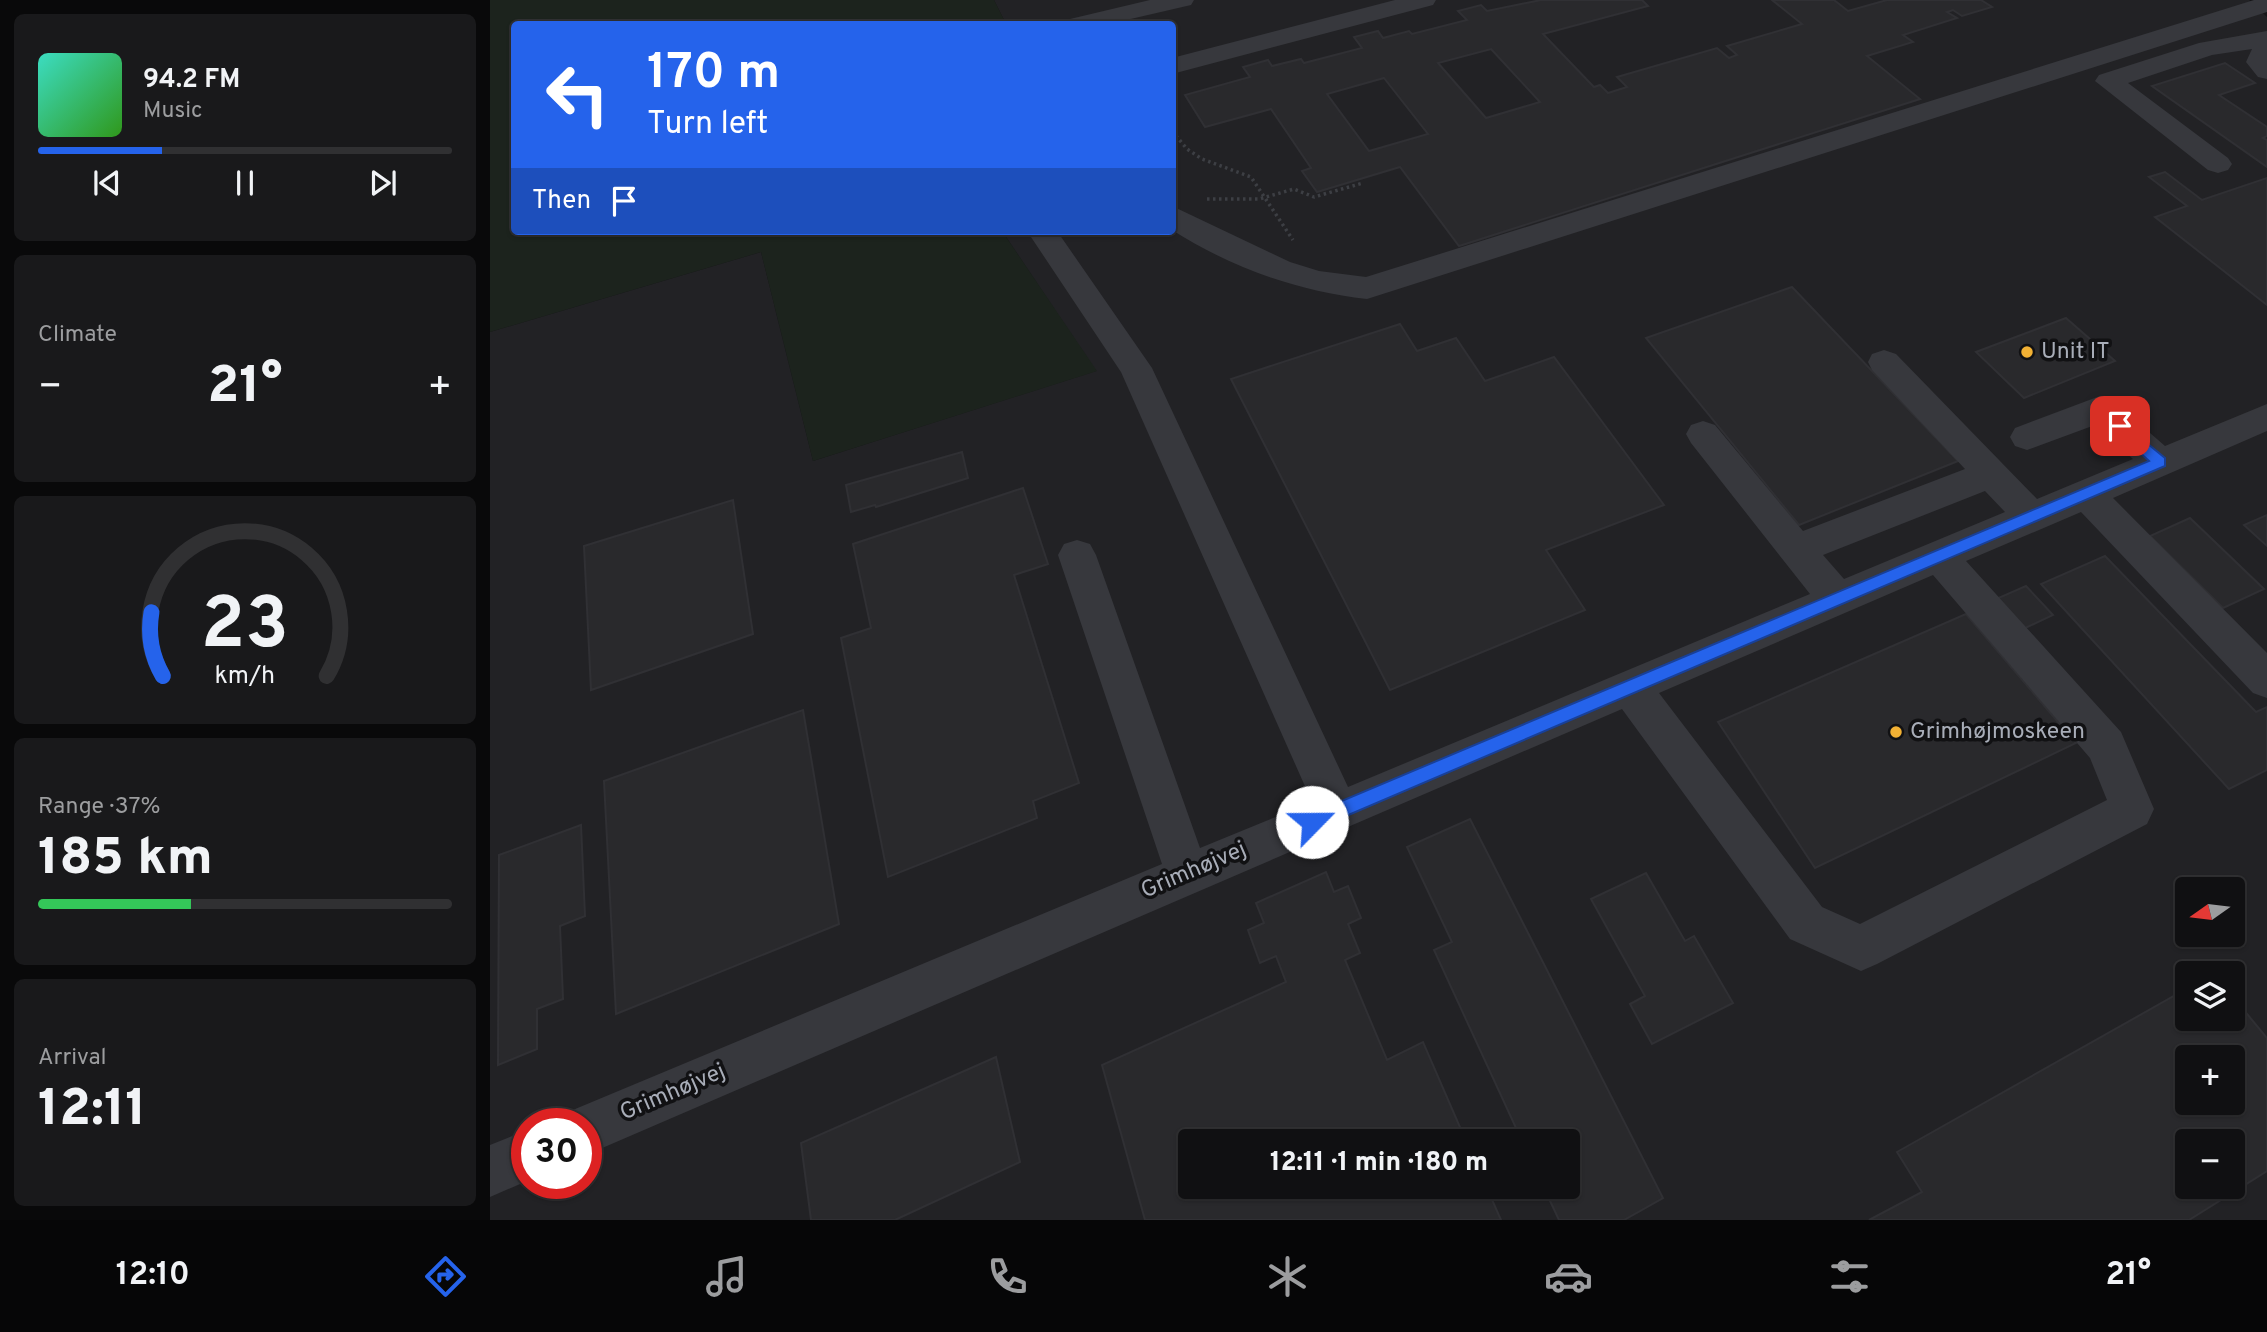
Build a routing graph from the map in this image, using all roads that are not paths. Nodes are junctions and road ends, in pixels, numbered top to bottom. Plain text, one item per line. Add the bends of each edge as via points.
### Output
1 (1182, 0) edge
2 (1424, 0) edge
3 (2267, 4) edge
4 (1092, 21) edge
5 (2267, 41) edge
6 (1176, 65) edge
7 (2267, 71) edge
8 (2218, 164) dead end
9 (1176, 218) edge
10 (1045, 235) edge
11 (1884, 362) dead end
12 (2267, 417) edge
13 (1703, 434) dead end
14 (2027, 437) dead end
15 (2160, 462) junction
16 (1991, 474) junction
17 (2085, 494) junction
18 (2032, 517) junction
19 (1797, 549) junction
20 (1077, 555) dead end
21 (1939, 556) junction
22 (1837, 599) junction
23 (2267, 680) edge
24 (1630, 687) junction
25 (1337, 811) junction
26 (1187, 874) junction
27 (602, 1123) edge
28 (511, 1162) edge
29 (490, 1171) edge

1 - 4 street
2 - 6 street
3 - 9 street via 1367,288 1311,280
5 - 7 street via 2259,62
5 - 8 street via 2208,48 2108,81
10 - 25 street via 1136,368
11 - 16 street
12 - 15 street, Grimhøjvej
13 - 19 street
14 - 15 street via 2100,409
15 - 17 street, Grimhøjvej
16 - 18 street
16 - 19 street
17 - 18 street, Grimhøjvej
17 - 23 street
18 - 21 street, Grimhøjvej
19 - 22 street
20 - 26 street
21 - 22 street, Grimhøjvej
21 - 24 street via 2106,746 2132,809 1861,948 1806,923
22 - 24 street, Grimhøjvej
24 - 25 street, Grimhøjvej
25 - 26 street, Grimhøjvej
26 - 27 street, Grimhøjvej
28 - 29 street

